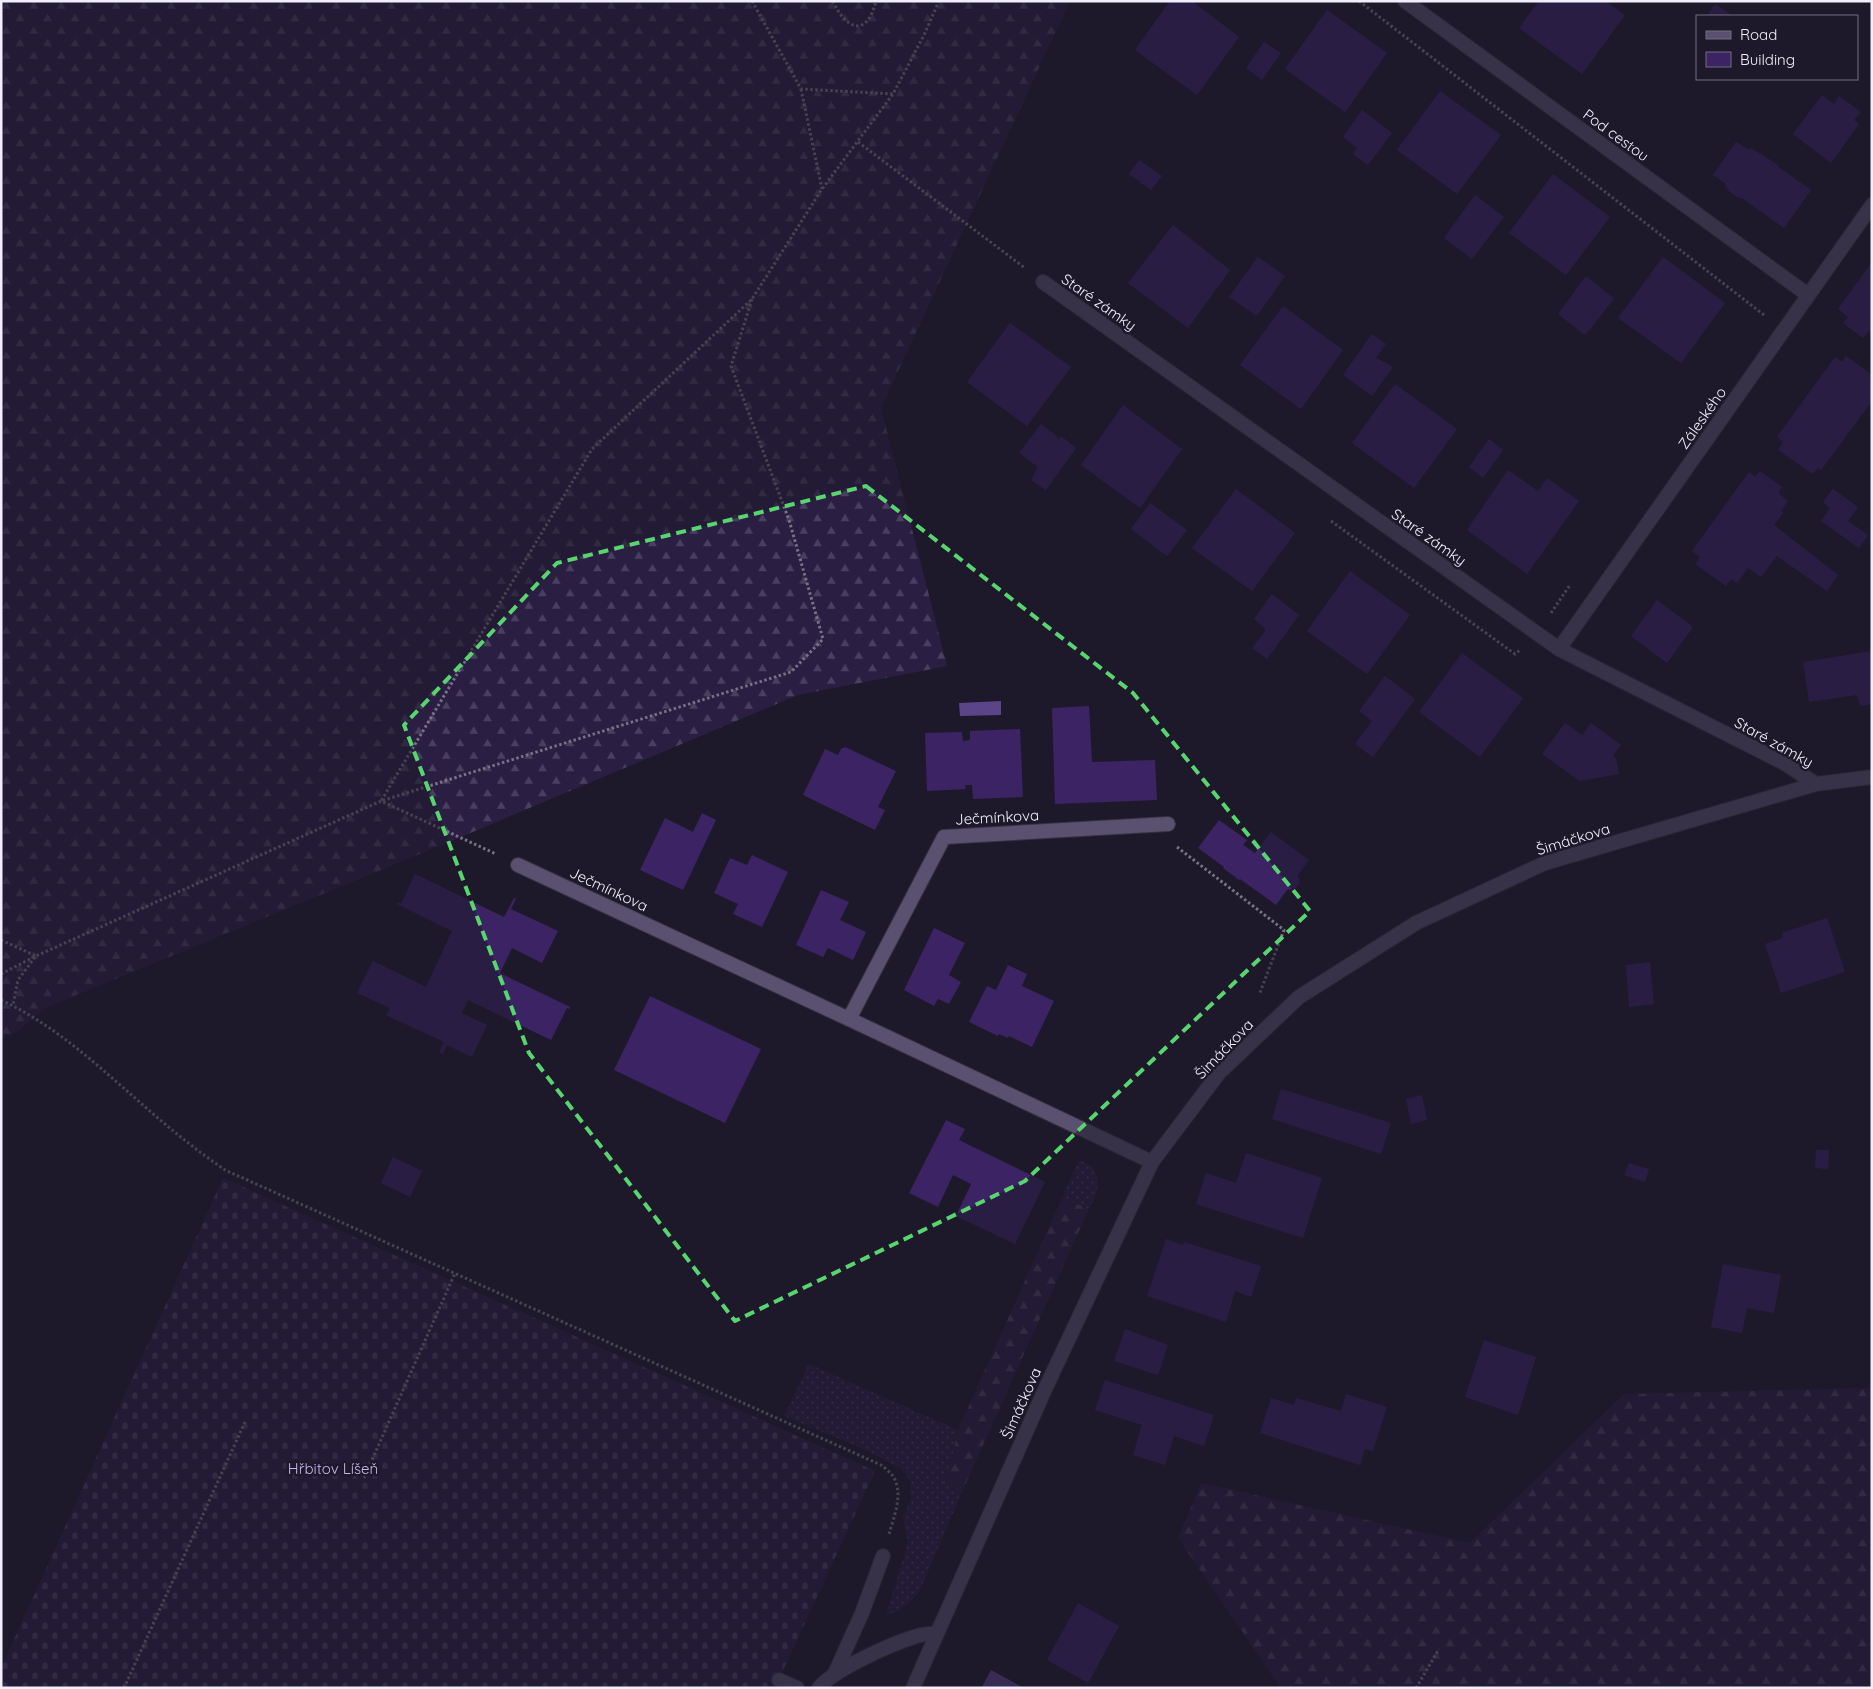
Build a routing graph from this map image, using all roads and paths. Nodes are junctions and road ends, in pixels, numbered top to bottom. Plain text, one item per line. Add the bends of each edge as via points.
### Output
1 (752, 1) edge
2 (832, 1) edge
3 (876, 1) edge
4 (939, 1) edge
5 (1358, 1) edge
6 (1406, 1) edge
7 (801, 89) junction
8 (893, 94) junction
9 (858, 142) junction
10 (822, 189) junction
11 (1872, 205) edge
12 (1043, 282) joint
13 (1808, 295) junction
14 (752, 299) junction
15 (1764, 316) dead end
16 (1559, 649) junction
17 (1872, 777) edge
18 (1816, 784) junction
19 (381, 801) junction
20 (1168, 824) joint
21 (518, 865) joint
22 (1, 940) edge
23 (36, 956) junction
24 (1, 974) edge
25 (1259, 994) dead end
26 (1, 1000) edge
27 (13, 1005) junction
28 (849, 1019) junction
29 (1152, 1162) junction
30 (455, 1274) junction
31 (245, 1422) dead end
32 (364, 1478) dead end
33 (883, 1556) joint
34 (937, 1633) junction
35 (1439, 1649) dead end
36 (835, 1674) junction
37 (779, 1680) dead end
38 (124, 1688) edge
39 (797, 1688) edge
40 (819, 1688) edge
41 (913, 1688) edge
42 (1416, 1688) edge

1 - 7 path
2 - 3 path via 852,26 866,22
4 - 8 path
5 - 15 path
6 - 13 street, Pod cestou
7 - 8 path
7 - 10 path
8 - 9 path
9 - 10 path
9 - 12 path
10 - 14 path
11 - 13 street, Záleského
12 - 16 street, Staré zámky
13 - 16 street, Záleského
14 - 19 path via 592,449
14 - 19 path via 731,366 789,520 823,639 791,672
16 - 18 street, Staré zámky via 1784,763
17 - 18 street, Šimáčkova
18 - 29 street, Šimáčkova via 1545,864 1416,923 1300,997 1219,1073
19 - 21 path
19 - 23 path
20 - 25 path via 1168,839 1284,930
20 - 28 street, Ječmínkova via 944,837
21 - 28 street, Ječmínkova
22 - 23 path
23 - 24 path
23 - 27 path via 18,980
26 - 27 path
27 - 30 path via 69,1041 225,1170
28 - 29 street, Ječmínkova
29 - 34 street, Šimáčkova via 1046,1387
30 - 32 path
30 - 33 path via 881,1465 893,1476 898,1490 897,1506
31 - 38 path
33 - 36 street
34 - 36 street via 915,1636
34 - 41 street, Šimáčkova
35 - 42 path
36 - 40 street
37 - 39 street

